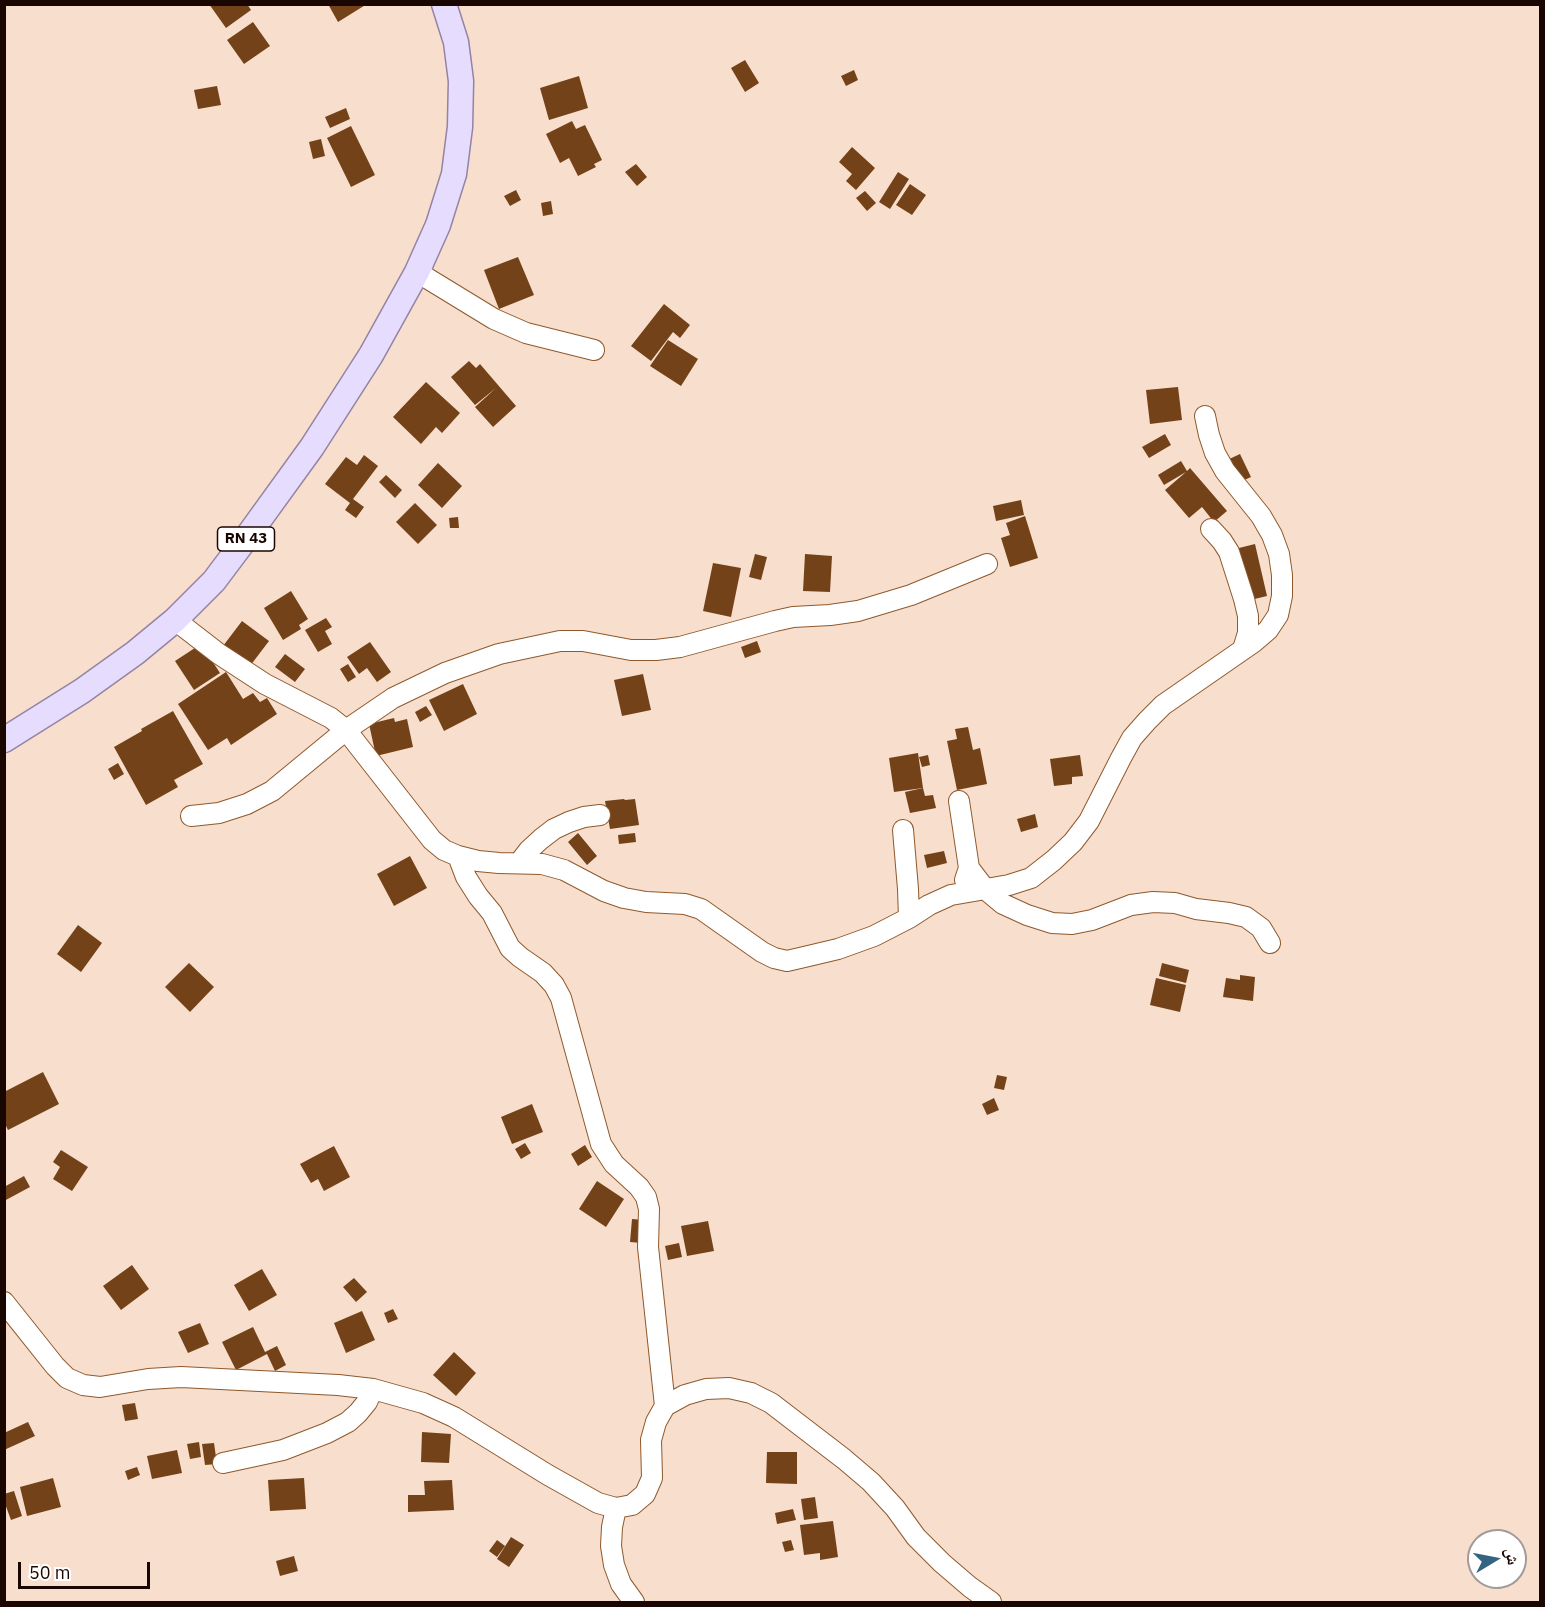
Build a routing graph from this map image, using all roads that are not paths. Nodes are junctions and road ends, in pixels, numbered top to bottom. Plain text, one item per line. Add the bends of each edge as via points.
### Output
1 (444, 4) edge
2 (417, 272) junction
3 (594, 350) dead end
4 (1205, 416) dead end
5 (1211, 529) dead end
6 (987, 564) dead end
7 (175, 620) junction
8 (1243, 649) junction
9 (346, 730) junction
10 (4, 740) edge
11 (959, 801) dead end
12 (600, 815) dead end
13 (191, 816) dead end
14 (903, 830) dead end
15 (458, 856) junction
16 (519, 863) junction
17 (969, 868) junction
18 (985, 889) junction
19 (951, 895) junction
20 (909, 918) junction
21 (1270, 943) dead end
22 (4, 1302) edge
23 (373, 1389) junction
24 (665, 1406) junction
25 (223, 1463) dead end
26 (616, 1508) junction
27 (634, 1602) edge
28 (991, 1602) edge

1 - 2 main road, RN 43 via 456,42 461,81 460,127 454,174 438,225
2 - 3 street via 494,320 526,333
2 - 7 main road, RN 43 via 371,355 312,447 214,581
4 - 8 street via 1215,453 1262,516 1279,554 1282,596 1278,615 1268,630
5 - 8 street via 1229,552 1244,599 1248,633
6 - 9 street via 911,595 858,611 784,619 680,646 631,650 560,641 500,654 445,673 393,698
7 - 9 street via 265,684 331,718
7 - 10 main road, RN 43 via 82,691
8 - 18 street via 1146,721 1120,758 1089,821 1054,860 1031,878
9 - 13 street via 272,791 219,813
9 - 15 street via 432,840
11 - 17 street
12 - 16 street via 554,829
14 - 20 street
15 - 16 street
15 - 24 street via 466,877 492,913 510,948 543,973 558,991 601,1144 614,1164 646,1197
16 - 20 street via 564,870 624,898 701,909 762,952 787,961 838,949
17 - 18 street
17 - 19 street via 960,888
18 - 19 street
18 - 21 street via 1003,904 1052,923 1092,920 1131,905 1153,902 1229,913 1246,917 1261,928
19 - 20 street
22 - 23 street via 55,1366 67,1378 83,1385 100,1387 181,1377
23 - 25 street via 358,1413 327,1433 283,1450
23 - 26 street via 423,1403 454,1417 548,1475 598,1503
24 - 26 street via 651,1440 652,1478 645,1494 632,1504
24 - 28 street via 706,1389 729,1388 771,1403 871,1482 916,1537
26 - 27 street via 611,1536 614,1565

